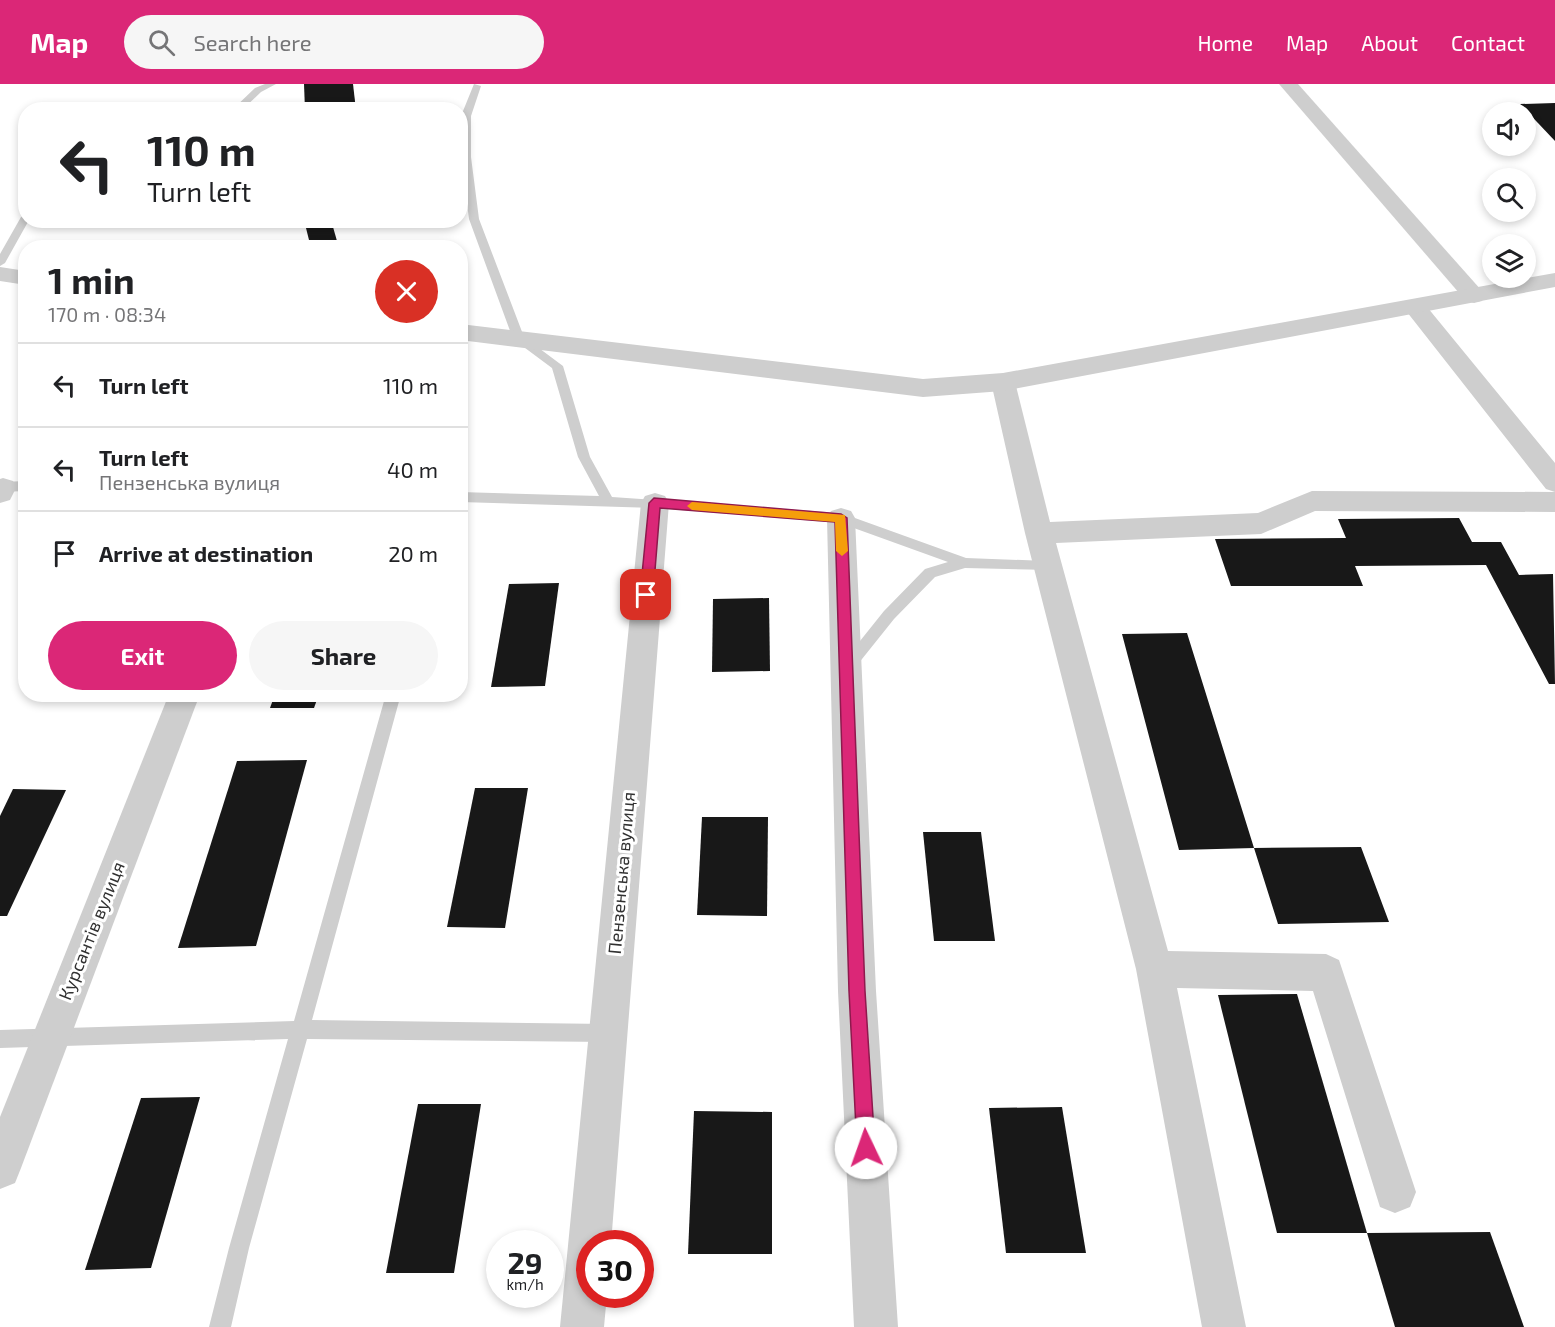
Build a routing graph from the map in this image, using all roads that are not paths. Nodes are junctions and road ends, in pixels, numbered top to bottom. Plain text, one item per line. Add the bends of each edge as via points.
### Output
1 (273, 84) edge
2 (1288, 84) edge
3 (477, 86) dead end
4 (245, 102) edge
5 (468, 111) edge
6 (468, 173) edge
7 (20, 228) edge
8 (0, 264) edge
9 (0, 274) edge
10 (18, 277) edge
11 (1555, 280) edge
12 (1474, 296) junction
13 (1414, 307) junction
14 (468, 333) edge
15 (519, 339) junction
16 (1003, 382) junction
17 (1555, 482) edge
18 (468, 497) edge
19 (608, 502) junction
20 (1555, 502) edge
21 (654, 503) junction
22 (841, 518) junction
23 (1043, 549) junction
24 (965, 563) junction
25 (846, 670) junction
26 (182, 702) edge
27 (392, 702) edge
28 (1155, 969) junction
29 (608, 1032) junction
30 (50, 1036) junction
31 (0, 1039) edge
32 (0, 1168) edge
33 (1395, 1192) dead end
34 (591, 1230) edge
35 (584, 1308) edge
36 (220, 1327) edge
37 (582, 1327) edge
38 (876, 1327) edge
39 (1224, 1327) edge

1 - 4 lane via 258,90
2 - 12 street
3 - 5 lane
6 - 15 lane via 474,219
7 - 8 lane
9 - 10 street
11 - 12 street
12 - 13 street
13 - 16 street
13 - 17 street
14 - 15 street
15 - 16 street via 923,388
15 - 19 lane via 557,366 584,457
16 - 23 street
18 - 19 lane
19 - 21 lane
20 - 23 street via 1312,501 1261,523
21 - 22 lane
21 - 29 street, Пензенська вулиця
22 - 24 lane
22 - 25 street
23 - 24 lane
23 - 28 street
24 - 25 lane via 930,573 889,615
25 - 38 street via 857,991
26 - 30 street, Курсантів вулиця
27 - 36 lane
28 - 33 street via 1326,973
28 - 39 street
29 - 30 lane via 321,1029
29 - 34 street, Пензенська вулиця
30 - 31 lane
30 - 32 street, Курсантів вулиця
35 - 37 street, Пензенська вулиця

